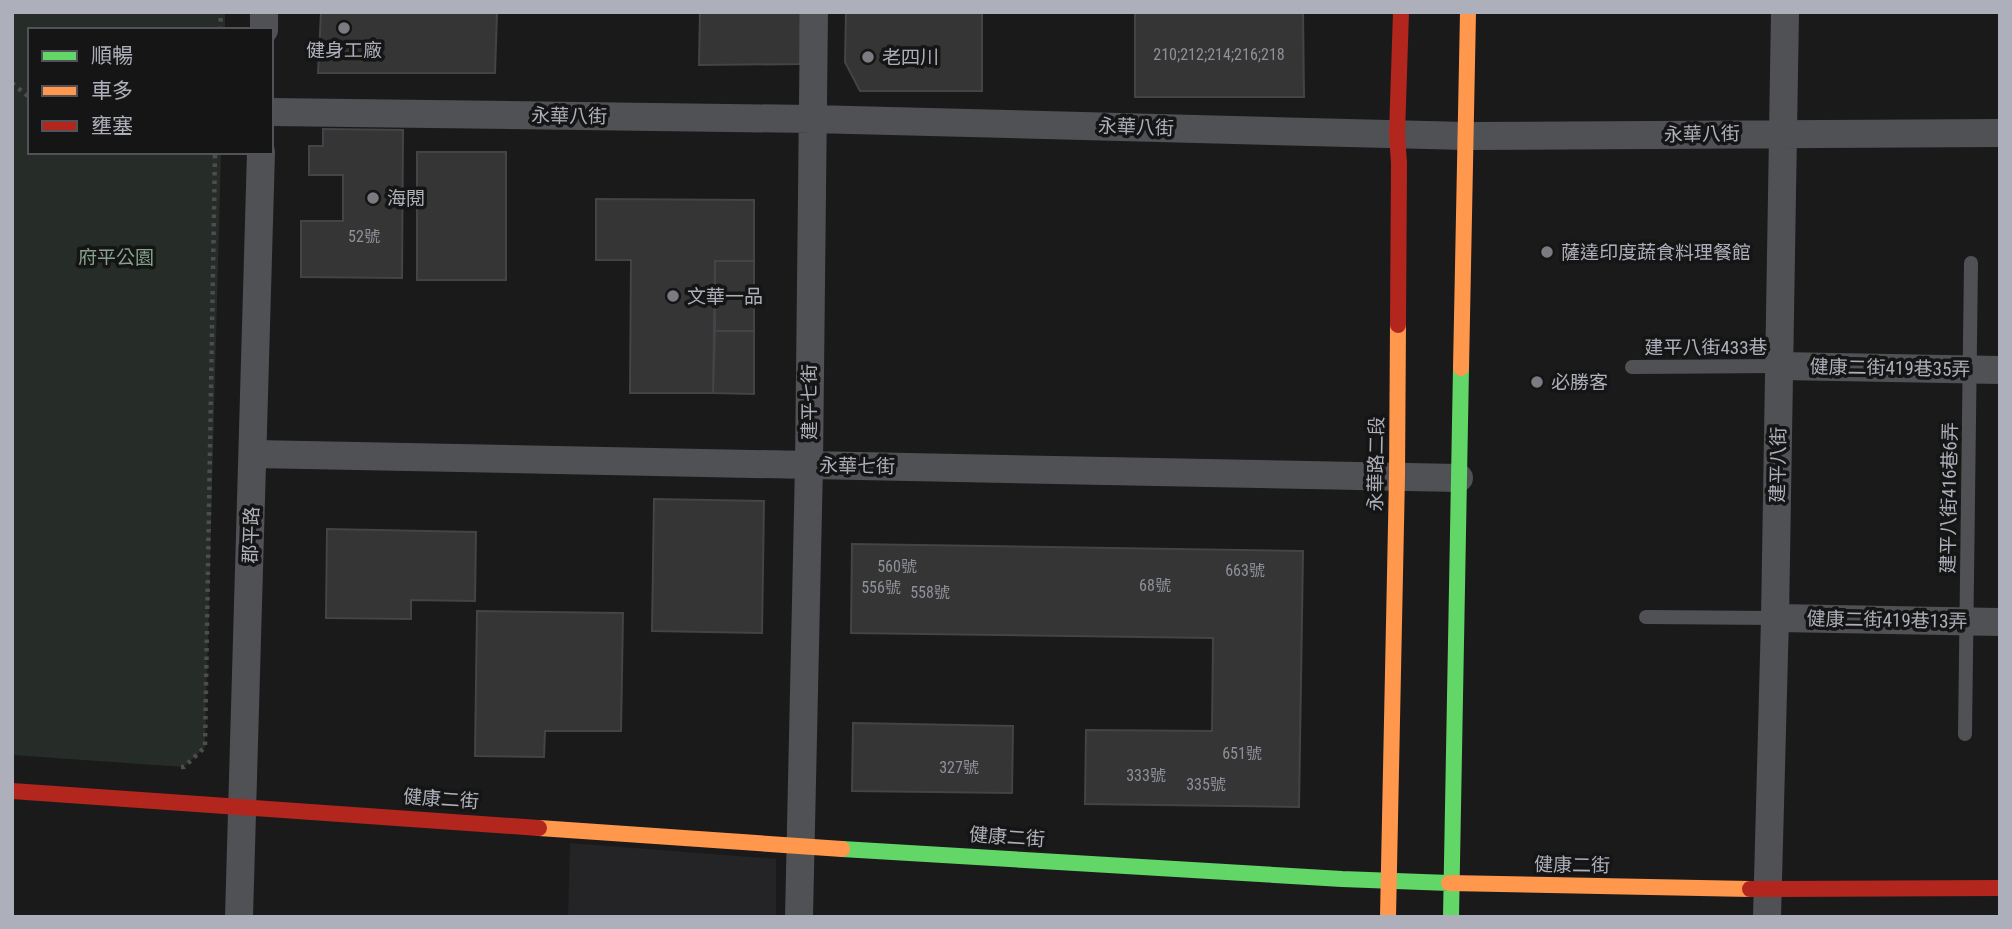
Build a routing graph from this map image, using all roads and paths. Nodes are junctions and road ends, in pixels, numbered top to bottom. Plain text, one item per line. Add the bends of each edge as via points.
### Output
1 (814, 12) edge
2 (1401, 12) edge
3 (1468, 12) edge
4 (1785, 12) edge
5 (12, 83) edge
6 (28, 96) edge
7 (273, 112) edge
8 (812, 118) junction
9 (1784, 133) junction
10 (2000, 133) edge
11 (1398, 134) junction
12 (1466, 136) junction
13 (215, 154) edge
14 (261, 154) edge
15 (1971, 263) dead end
16 (1780, 366) junction
17 (1632, 367) dead end
18 (1970, 370) junction
19 (2000, 370) edge
20 (254, 454) junction
21 (809, 465) junction
22 (1397, 476) junction
23 (1460, 478) junction
24 (1646, 617) dead end
25 (1775, 618) junction
26 (1966, 622) junction
27 (2000, 622) edge
28 (1965, 734) dead end
29 (171, 766) dead end
30 (12, 791) edge
31 (242, 806) junction
32 (800, 846) junction
33 (1388, 880) junction
34 (1451, 883) junction
35 (2000, 888) edge
36 (1767, 889) junction
37 (239, 917) edge
38 (799, 917) edge
39 (1388, 917) edge
40 (1451, 917) edge
41 (1767, 917) edge

1 - 8 street, 建平七街
2 - 11 street, 永華路二段
3 - 12 street
4 - 9 street, 建平八街
5 - 6 path
7 - 8 street, 永華八街
8 - 11 street, 永華八街
8 - 21 street, 建平七街
9 - 10 street, 永華八街
9 - 12 street, 永華八街
9 - 16 street, 建平八街
11 - 12 street, 永華八街
11 - 22 street, 永華路二段
12 - 23 street
13 - 29 path via 205,747 184,767
14 - 20 street, 郡平路
15 - 18 lane, 建平八街416巷6弄
16 - 17 lane, 建平八街433巷
16 - 18 street, 健康二街419巷35弄
16 - 25 street, 建平八街
18 - 19 street, 健康二街419巷35弄
18 - 26 lane, 建平八街416巷6弄
20 - 21 street, 永華七街
20 - 31 street, 郡平路
21 - 22 street, 永華七街
21 - 32 street, 建平七街
22 - 23 street, 永華七街
22 - 33 street, 永華路二段
23 - 34 street
24 - 25 lane
25 - 26 street, 健康二街419巷13弄
25 - 36 street, 建平八街
26 - 27 street, 健康二街419巷13弄
26 - 28 lane, 建平八街416巷6弄
30 - 31 street, 健康二街
31 - 32 street, 健康二街
31 - 37 street, 郡平路
32 - 33 street, 健康二街
32 - 38 street, 建平七街
33 - 34 street, 健康二街
33 - 39 street, 永華路二段
34 - 36 street, 健康二街
34 - 40 street
35 - 36 street, 健康二街
36 - 41 street, 建平八街

